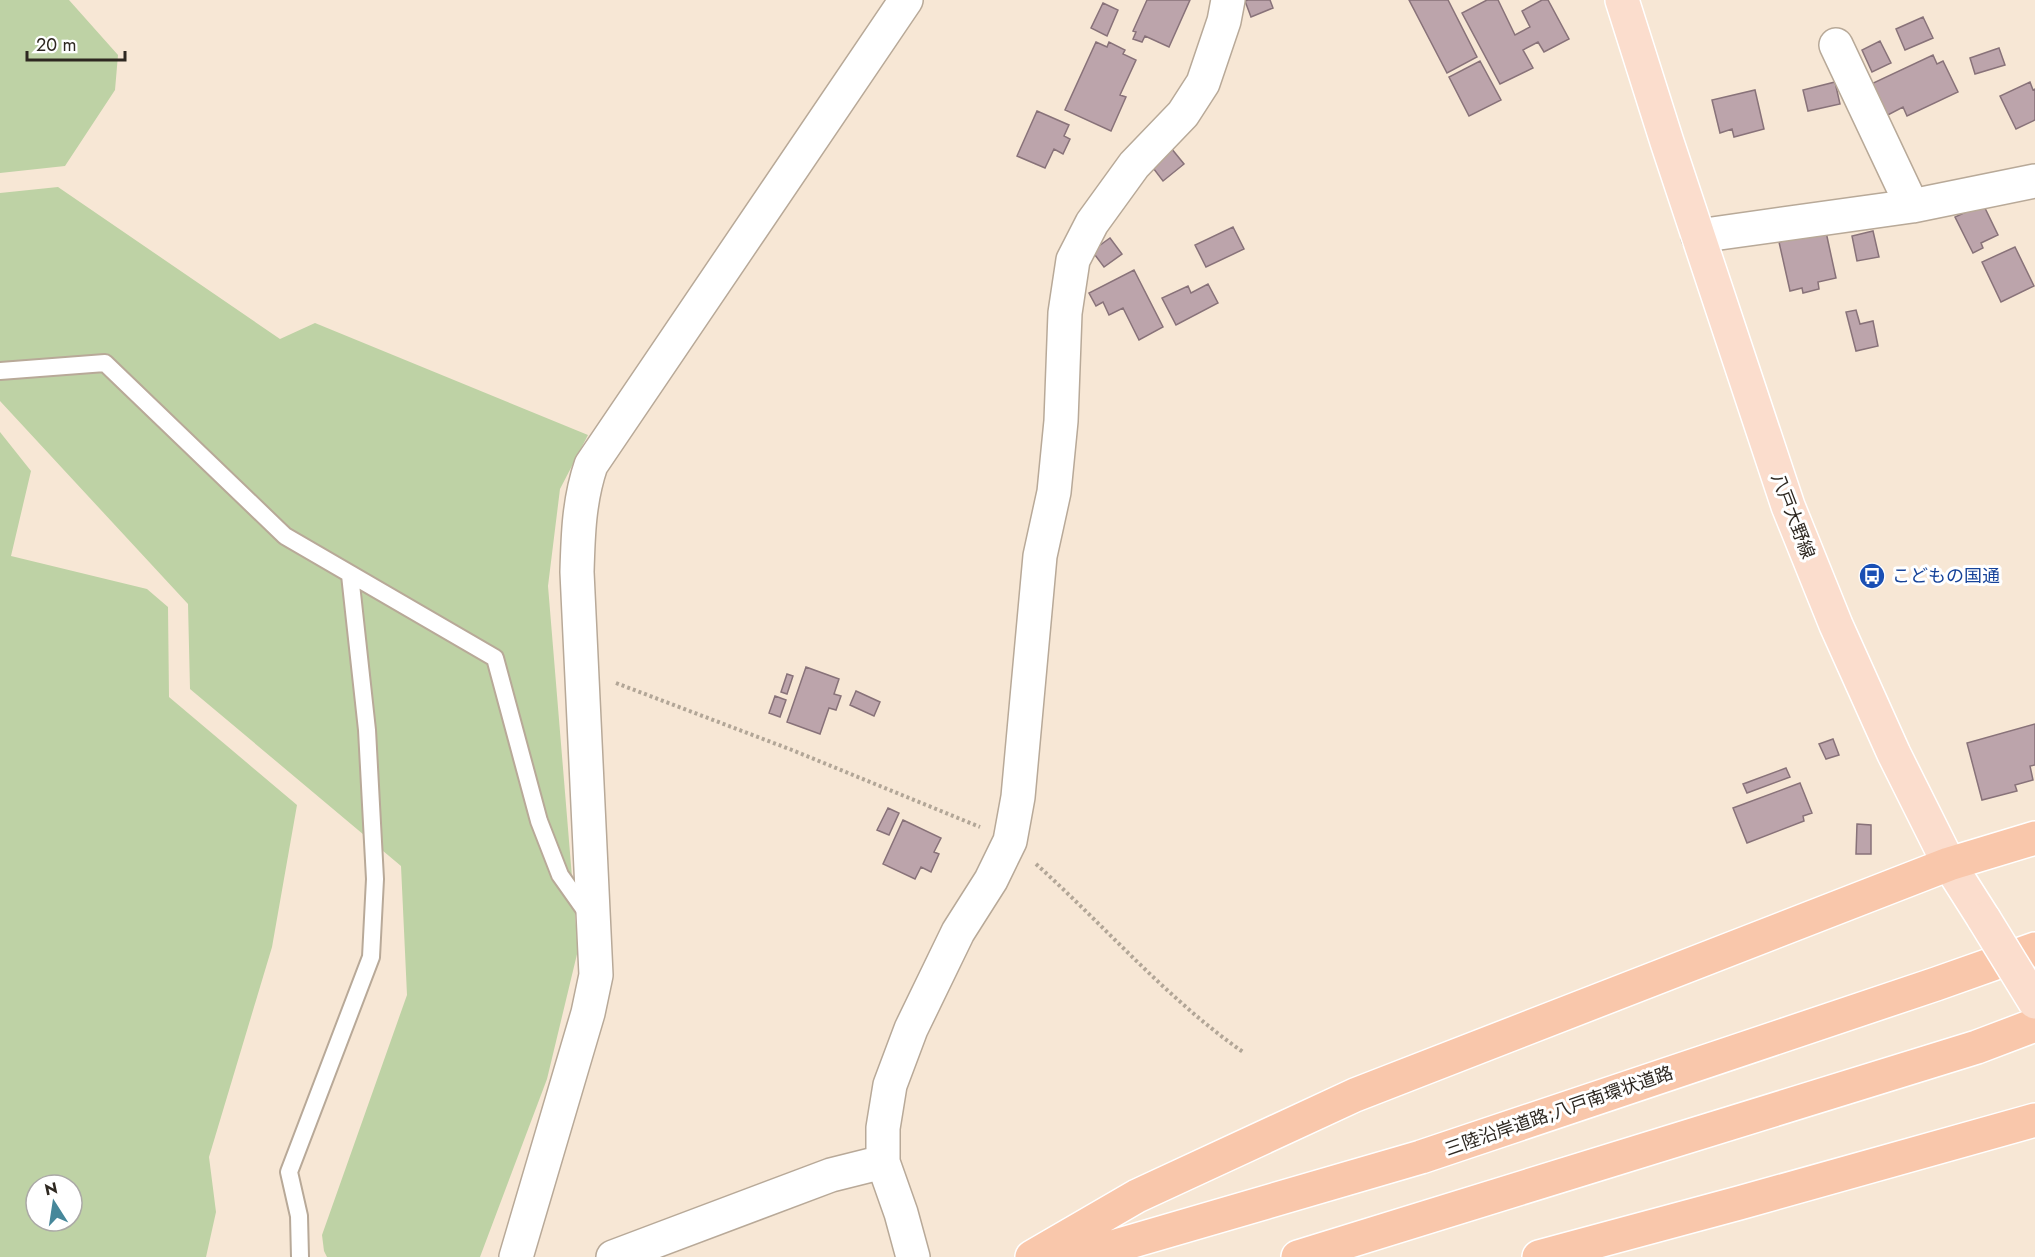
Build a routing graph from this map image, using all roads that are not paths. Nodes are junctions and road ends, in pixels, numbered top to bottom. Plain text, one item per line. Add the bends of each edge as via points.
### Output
1 (906, 0) edge
2 (1228, 0) edge
3 (1622, 0) edge
4 (1836, 45) dead end
5 (2035, 181) edge
6 (1912, 206) junction
7 (1698, 236) junction
8 (0, 370) edge
9 (350, 575) junction
10 (2035, 838) edge
11 (1949, 864) junction
12 (593, 923) junction
13 (2035, 949) edge
14 (2035, 1002) edge
15 (2035, 1025) edge
16 (2035, 1120) edge
17 (883, 1161) junction
18 (300, 1257) edge
19 (516, 1257) edge
20 (613, 1257) edge
21 (913, 1257) edge
22 (1032, 1257) edge
23 (1078, 1257) edge
24 (1298, 1257) edge
25 (1539, 1257) edge

1 - 12 street via 591,465 578,530 577,572
2 - 17 street via 1203,83 1183,114 1127,175 1092,223 1073,260 1065,313 1054,492 1040,556 1018,797 1010,841 958,932 911,1029 890,1085 883,1128
3 - 7 main road, 八戸大野線
4 - 6 street
5 - 6 street
6 - 7 street
7 - 11 main road, 八戸大野線 via 1788,506 1894,754
8 - 9 lane via 105,363 285,536
9 - 12 lane via 495,658 539,821 560,875
9 - 18 lane via 367,730 375,879 371,957 289,1172 299,1216
10 - 11 highway
11 - 14 main road, 八戸大野線, bridge
11 - 22 highway via 1354,1095 1137,1196
12 - 19 street via 596,975 588,1013
13 - 23 highway, 三陸沿岸道路;八戸南環状道路 via 1421,1157
15 - 24 highway via 1977,1047
16 - 25 highway
17 - 20 street via 831,1175
17 - 21 street

